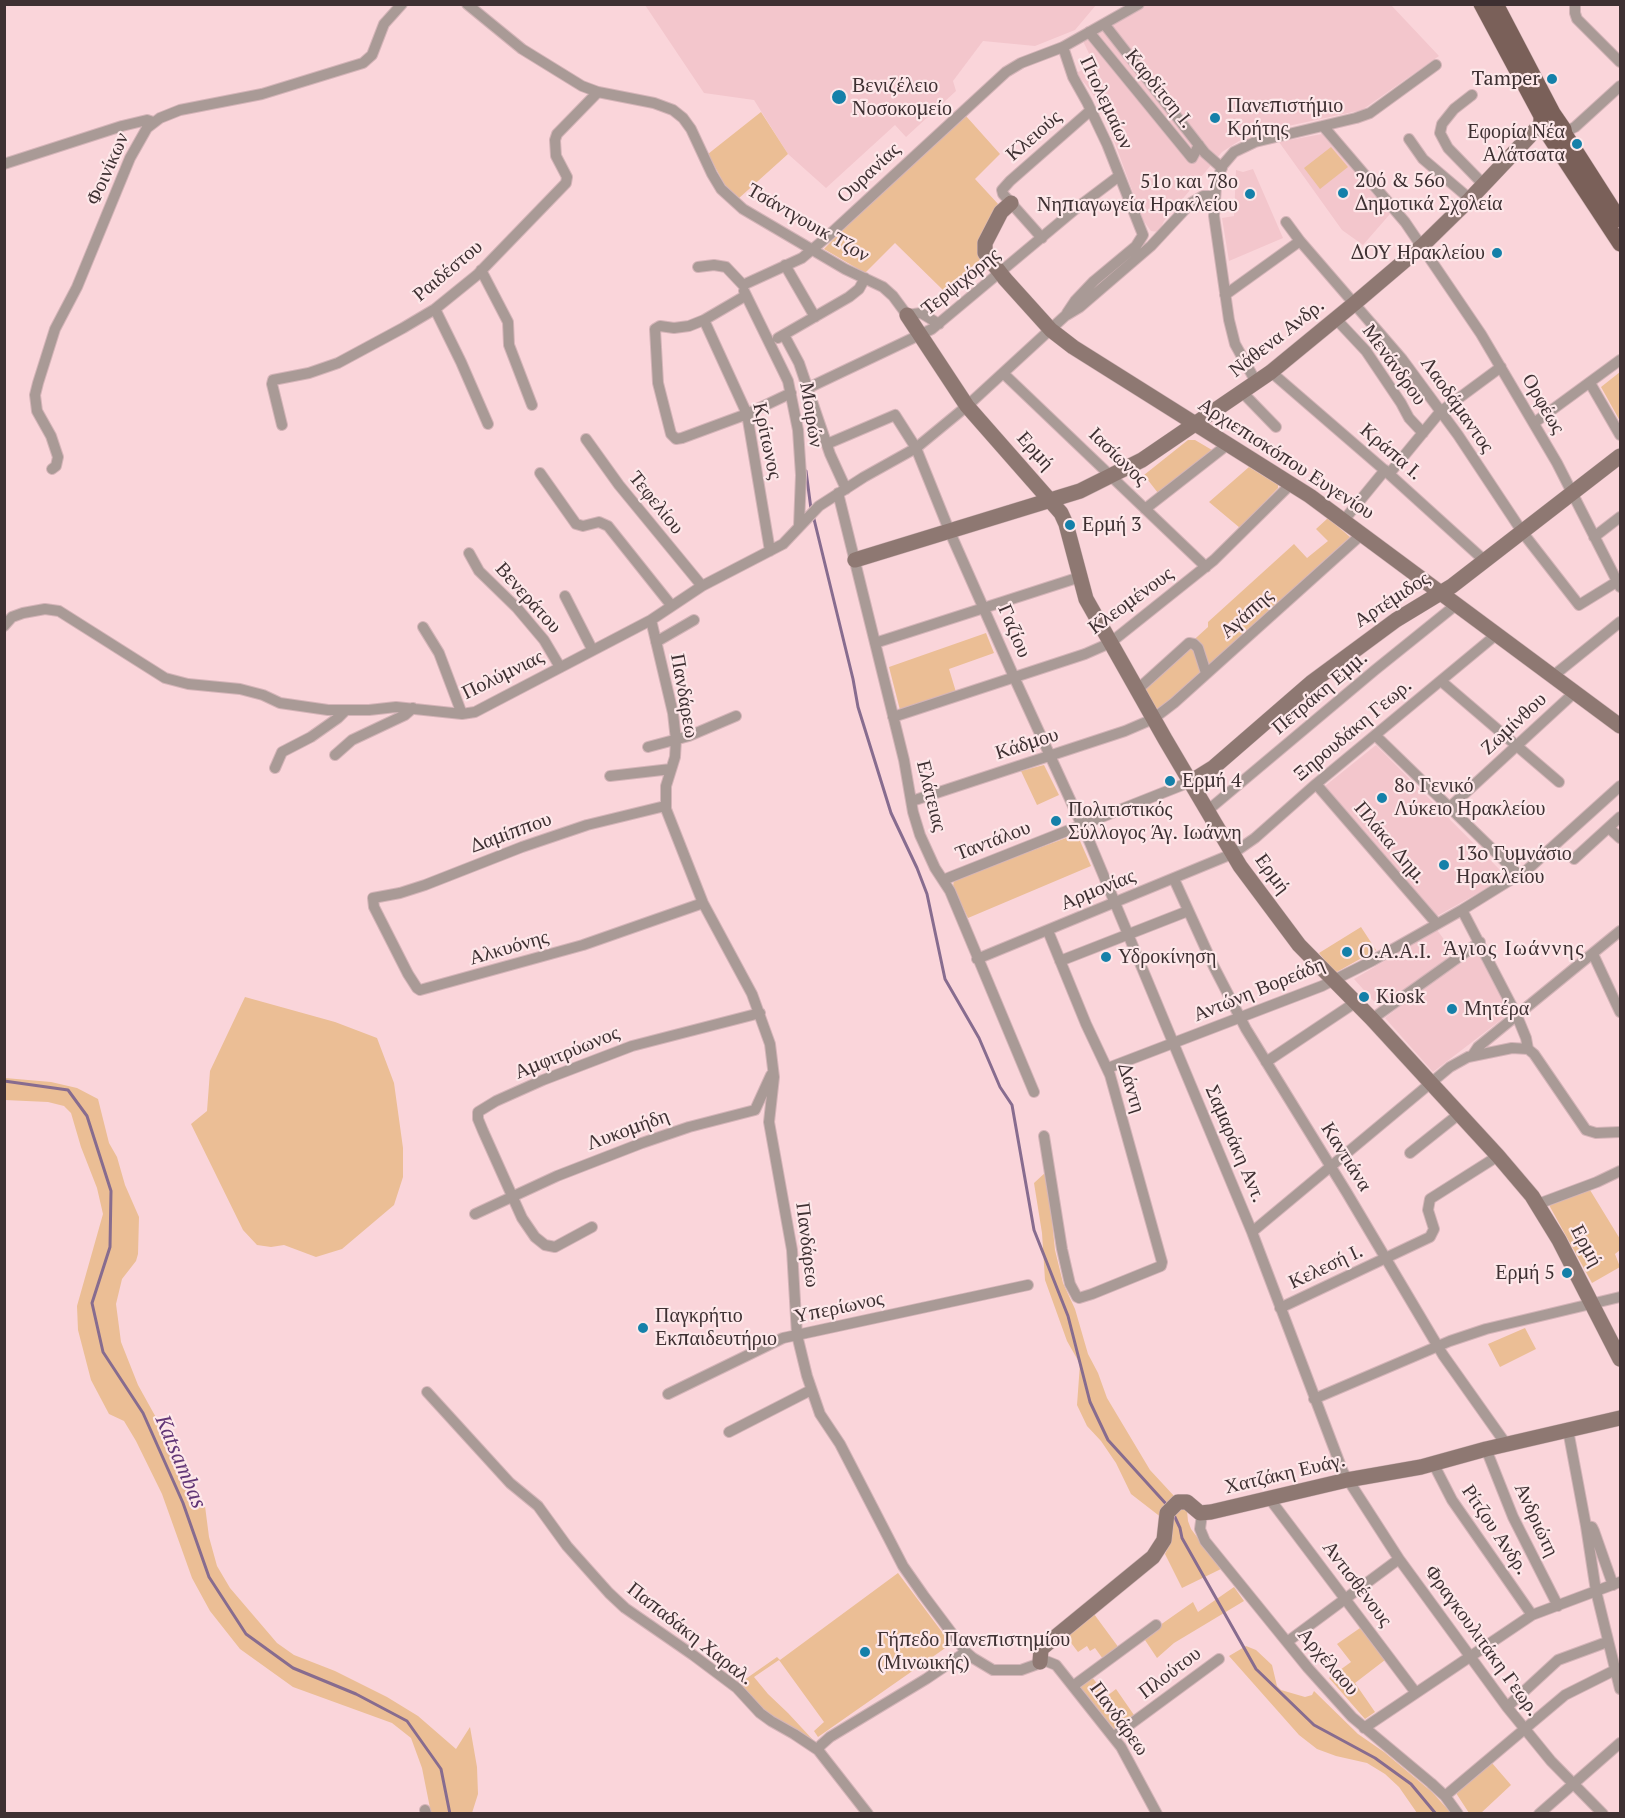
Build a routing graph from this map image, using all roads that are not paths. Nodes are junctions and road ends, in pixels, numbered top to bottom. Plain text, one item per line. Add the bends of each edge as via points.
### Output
1 (402, 4) edge
2 (467, 4) edge
3 (1139, 4) edge
4 (1481, 4) edge
5 (1496, 4) edge
6 (1575, 4) edge
7 (1105, 25) junction
8 (1089, 32) junction
9 (1066, 46) junction
10 (1620, 62) edge
11 (1436, 64) dead end
12 (1620, 86) edge
13 (598, 92) junction
14 (1472, 95) dead end
15 (1091, 110) junction
16 (1545, 117) junction
17 (153, 122) junction
18 (1323, 126) junction
19 (1561, 135) junction
20 (1409, 139) dead end
21 (1199, 145) junction
22 (4, 164) edge
23 (1222, 168) junction
24 (1119, 176) junction
25 (1483, 184) junction
26 (1215, 196) junction
27 (1006, 197) junction
28 (1470, 199) junction
29 (1620, 220) edge
30 (1286, 222) dead end
31 (1042, 237) junction
32 (1300, 241) junction
33 (1146, 243) junction
34 (1620, 244) edge
35 (1422, 246) junction
36 (813, 250) junction
37 (786, 265) junction
38 (698, 267) dead end
39 (481, 270) junction
40 (1000, 274) junction
41 (866, 278) junction
42 (743, 285) junction
43 (1226, 295) junction
44 (745, 296) junction
45 (1355, 303) junction
46 (435, 309) junction
47 (907, 315) junction
48 (815, 317) junction
49 (1336, 319) junction
50 (705, 320) junction
51 (939, 324) junction
52 (1051, 330) junction
53 (784, 335) junction
54 (920, 336) junction
55 (770, 342) junction
56 (1620, 360) edge
57 (1501, 367) junction
58 (1271, 372) junction
59 (1004, 374) junction
60 (1256, 382) junction
61 (1590, 383) junction
62 (808, 388) junction
63 (1242, 392) junction
64 (791, 393) junction
65 (532, 405) dead end
66 (967, 406) junction
67 (1440, 412) junction
68 (747, 414) junction
69 (1534, 423) junction
70 (488, 424) dead end
71 (282, 425) dead end
72 (1195, 425) junction
73 (1276, 428) dead end
74 (1423, 433) junction
75 (1620, 435) edge
76 (586, 439) dead end
77 (826, 444) junction
78 (1227, 445) junction
79 (916, 448) junction
80 (1620, 456) edge
81 (52, 469) dead end
82 (1387, 472) junction
83 (540, 473) dead end
84 (1112, 476) junction
85 (1291, 484) junction
86 (842, 491) junction
87 (1573, 494) junction
88 (1051, 499) junction
89 (1145, 509) junction
90 (1620, 517) edge
91 (1344, 520) junction
92 (799, 526) junction
93 (949, 530) junction
94 (1523, 533) junction
95 (1362, 534) junction
96 (1594, 537) junction
97 (770, 552) junction
98 (469, 553) dead end
99 (855, 560) junction
100 (1485, 561) junction
101 (1206, 567) junction
102 (1080, 577) junction
103 (1619, 584) edge
104 (702, 586) junction
105 (1441, 593) junction
106 (565, 596) dead end
107 (1457, 604) junction
108 (671, 605) junction
109 (985, 607) junction
110 (651, 620) junction
111 (694, 620) dead end
112 (1620, 622) edge
113 (4, 626) edge
114 (423, 627) dead end
115 (1497, 634) junction
116 (656, 642) junction
117 (875, 643) junction
118 (1110, 643) junction
119 (592, 649) junction
120 (560, 667) junction
121 (1206, 673) junction
122 (1553, 676) junction
123 (1014, 677) junction
124 (1441, 681) junction
125 (1137, 690) junction
126 (1575, 692) junction
127 (413, 708) junction
128 (346, 710) junction
129 (462, 714) junction
130 (736, 716) dead end
131 (893, 717) junction
132 (1153, 719) junction
133 (1620, 726) edge
134 (1376, 736) junction
135 (676, 740) junction
136 (1517, 746) junction
137 (648, 747) dead end
138 (334, 755) dead end
139 (1050, 756) junction
140 (275, 768) dead end
141 (671, 769) junction
142 (610, 776) dead end
143 (1190, 782) junction
144 (1559, 782) dead end
145 (1316, 784) junction
146 (1620, 786) edge
147 (912, 801) junction
148 (665, 806) junction
149 (1450, 807) junction
150 (1207, 811) junction
151 (1620, 817) edge
152 (1081, 827) junction
153 (1609, 828) junction
154 (1620, 838) edge
155 (1232, 854) junction
156 (1574, 859) dead end
157 (1519, 875) junction
158 (1174, 879) junction
159 (943, 880) junction
160 (373, 901) joint
161 (703, 903) junction
162 (1115, 903) junction
163 (1462, 910) junction
164 (1188, 911) junction
165 (1437, 924) junction
166 (1048, 931) junction
167 (1620, 931) edge
168 (1128, 935) junction
169 (1480, 942) junction
170 (1593, 954) junction
171 (977, 959) junction
172 (1060, 961) junction
173 (1334, 980) junction
174 (1617, 993) edge
175 (1356, 1002) junction
176 (1620, 1012) edge
177 (760, 1014) junction
178 (1516, 1016) junction
179 (1240, 1018) junction
180 (1372, 1019) junction
181 (1173, 1043) junction
182 (1528, 1049) junction
183 (1472, 1056) junction
184 (1266, 1062) junction
185 (773, 1068) junction
186 (1108, 1068) junction
187 (1431, 1083) junction
188 (1034, 1092) dead end
189 (1460, 1114) junction
190 (1620, 1132) edge
191 (1044, 1136) dead end
192 (1410, 1153) dead end
193 (1498, 1156) junction
194 (1331, 1167) junction
195 (1620, 1171) edge
196 (513, 1196) junction
197 (1538, 1204) junction
198 (475, 1214) dead end
199 (592, 1227) dead end
200 (1252, 1232) junction
201 (1386, 1258) junction
202 (1028, 1285) dead end
203 (1620, 1297) edge
204 (1593, 1304) junction
205 (1280, 1308) junction
206 (797, 1335) junction
207 (1437, 1345) junction
208 (1620, 1359) edge
209 (811, 1390) junction
210 (427, 1392) dead end
211 (668, 1394) dead end
212 (1314, 1399) junction
213 (1620, 1418) edge
214 (1568, 1430) junction
215 (729, 1432) dead end
216 (1506, 1444) junction
217 (1486, 1449) junction
218 (1433, 1463) junction
219 (1347, 1480) junction
220 (1269, 1498) junction
221 (1202, 1514) junction
222 (1586, 1526) junction
223 (1399, 1559) junction
224 (1616, 1583) edge
225 (1596, 1591) junction
226 (1345, 1598) junction
227 (1558, 1606) junction
228 (1532, 1615) junction
229 (1156, 1625) dead end
230 (1287, 1642) junction
231 (1607, 1642) junction
232 (966, 1652) junction
233 (1470, 1657) junction
234 (1219, 1659) dead end
235 (1040, 1662) junction
236 (1615, 1670) junction
237 (1073, 1686) junction
238 (1620, 1689) edge
239 (1416, 1692) junction
240 (1507, 1707) junction
241 (1364, 1728) junction
242 (1524, 1729) junction
243 (1113, 1737) junction
244 (1620, 1743) edge
245 (818, 1750) junction
246 (1574, 1784) junction
247 (1445, 1796) junction
248 (868, 1814) edge
249 (1157, 1814) edge
250 (1458, 1814) edge
251 (1539, 1814) edge
252 (1603, 1814) edge

1 - 17 street, Φοινίκων via 384,24 372,55 363,63 262,94 189,108
2 - 13 street, Τσάντγουικ Τζον via 535,58
3 - 7 street
4 - 16 main road
5 - 16 main road
6 - 10 street via 1577,19
7 - 8 street
7 - 21 street, Καρδίτση Ι.
8 - 9 street
8 - 21 street, Καρδίτση Ι. via 1192,158
9 - 15 street, Πτολεμαίων via 1075,82
9 - 36 street, Ουρανίας via 1006,72
11 - 18 street via 1370,113
12 - 19 street
13 - 36 street, Τσάντγουικ Τζον via 659,104 677,112 691,129 715,180 726,194 750,214
13 - 39 street, Ραιδέστου via 557,134 556,156 567,177 566,183
14 - 25 street via 1454,109 1442,124 1440,134 1448,148
15 - 24 street, Πτολεμαίων
15 - 27 street, Κλειούς via 1010,181
16 - 19 main road
16 - 25 street, Νάθενα Ανδρ.
17 - 22 street via 128,124
17 - 81 street, Φοινίκων via 126,166 77,287 56,328 38,383 37,411 58,457
18 - 23 street via 1249,144 1230,156
18 - 35 street, Ορφέως
19 - 29 main road
19 - 34 main road
20 - 28 street via 1423,159
21 - 23 street, Καρδίτση Ι.
23 - 26 street
24 - 31 street, Τερψιχόρης
24 - 33 street, Πτολεμαίων
25 - 28 street, Νάθενα Ανδρ.
26 - 33 street via 1195,200
26 - 43 street
27 - 31 street
27 - 40 street, Αρχιεπισκόπου Ευγενίου via 984,245
28 - 35 street, Νάθενα Ανδρ.
30 - 32 street, Λαοδάμαντος
31 - 40 street, Τερψιχόρης
32 - 43 street
32 - 45 street, Λαοδάμαντος
33 - 52 street via 1094,280
35 - 45 street, Νάθενα Ανδρ.
35 - 57 street, Ορφέως
36 - 37 street, Ουρανίας
36 - 41 street, Τσάντγουικ Τζον
37 - 42 street, Ουρανίας
37 - 48 street
38 - 42 street via 726,267
39 - 46 street, Ραιδέστου
39 - 65 street via 508,322 509,345
40 - 51 street, Τερψιχόρης
40 - 52 street, Αρχιεπισκόπου Ευγενίου
41 - 47 street, Τσάντγουικ Τζον via 890,293
41 - 48 street via 855,292
42 - 44 street, Μοιρών
43 - 60 street via 1235,344
44 - 50 street
44 - 55 street, Μοιρών
45 - 49 street, Νάθενα Ανδρ.
45 - 67 street, Λαοδάμαντος
46 - 70 street
46 - 71 street, Ραιδέστου via 338,363 273,380
47 - 51 street via 921,313
47 - 54 street, Ερμή
48 - 53 street
49 - 58 street, Νάθενα Ανδρ.
49 - 74 street, Μενάνδρου via 1366,351
50 - 68 street, Κρίτωνος
50 - 68 street via 679,328 658,326 654,332 658,383 671,434 682,438
51 - 54 street, Τερψιχόρης
52 - 59 street
52 - 72 street, Αρχιεπισκόπου Ευγενίου
53 - 55 street
53 - 62 street, Ελάτειας
54 - 62 street, Τερψιχόρης
54 - 66 street, Ερμή
55 - 64 street, Μοιρών
56 - 61 street
57 - 67 street
57 - 69 street, Ορφέως
58 - 60 street, Νάθενα Ανδρ.
58 - 82 street, Κράπα Ι.
59 - 66 street
59 - 84 street, Ιασίωνος
60 - 63 street, Νάθενα Ανδρ.
61 - 69 street
61 - 75 street
62 - 77 street, Ελάτειας
63 - 72 street, Νάθενα Ανδρ.
63 - 73 street
64 - 68 street
64 - 92 street, Μοιρών via 800,452
66 - 79 street, Πολύμνιας
66 - 88 street, Ερμή
67 - 74 street
67 - 94 street, Λαοδάμαντος
68 - 97 street, Κρίτωνος
69 - 87 street, Ορφέως
72 - 78 street, Αρχιεπισκόπου Ευγενίου
72 - 84 street, Νάθενα Ανδρ.
74 - 82 street
76 - 104 street, Τεφελίου via 619,486
77 - 79 street, Γαζίου via 895,416
77 - 86 street, Ελάτειας
78 - 85 street, Αρχιεπισκόπου Ευγενίου
78 - 89 street
79 - 86 street, Πολύμνιας
79 - 93 street, Γαζίου
80 - 87 street, Αρτέμιδος
82 - 91 street
82 - 100 street, Κράπα Ι.
83 - 108 street via 576,524 603,522 613,531
84 - 88 street, Νάθενα Ανδρ.
84 - 89 street, Ιασίωνος
85 - 91 street, Αρχιεπισκόπου Ευγενίου
85 - 101 street, Κλεομένους
86 - 92 street, Πολύμνιας
86 - 99 street, Ελάτειας
87 - 94 street, Αρτέμιδος
87 - 96 street, Ορφέως
88 - 93 street, Νάθενα Ανδρ.
88 - 102 street, Ερμή via 1066,524
89 - 101 street, Ιασίωνος
90 - 96 street
91 - 95 street, Αρχιεπισκόπου Ευγενίου
92 - 97 street, Πολύμνιας via 786,542
93 - 99 street, Νάθενα Ανδρ.
93 - 109 street, Γαζίου
94 - 100 street, Αρτέμιδος
94 - 103 street, Λαοδάμαντος via 1579,605
95 - 105 street, Αρχιεπισκόπου Ευγενίου
95 - 121 street, Αγάπης
96 - 103 street, Ορφέως
97 - 104 street, Πολύμνιας
98 - 120 street, Βενεράτου via 479,571 544,640
99 - 117 street, Ελάτειας
100 - 105 street, Αρτέμιδος
101 - 118 street, Κλεομένους
102 - 109 street
102 - 118 street, Ερμή via 1086,599
104 - 108 street, Πολύμνιας
105 - 107 street, Αρχιεπισκόπου Ευγενίου
105 - 143 street, Αρτέμιδος via 1396,620 1320,676 1214,767
106 - 119 street
107 - 115 street, Αρχιεπισκόπου Ευγενίου
107 - 150 street, Πετράκη Εμμ.
108 - 110 street, Πολύμνιας
109 - 117 street
109 - 123 street, Γαζίου
110 - 116 street, Πανδάρεω
110 - 119 street, Πολύμνιας
111 - 116 street
112 - 122 street
113 - 128 street, Πολύμνιας via 15,615 53,610 165,678 240,689 280,703
114 - 129 street via 439,653
115 - 122 street, Αρχιεπισκόπου Ευγενίου
115 - 124 street, Ξηρουδάκη Γεωρ.
116 - 135 street, Πανδάρεω
117 - 131 street, Ελάτειας
118 - 123 street, Κλεομένους
118 - 125 street, Ερμή
119 - 120 street, Πολύμνιας
120 - 129 street, Πολύμνιας via 480,710
121 - 125 street via 1192,643 1185,645
121 - 132 street, Αγάπης
122 - 126 street, Αρχιεπισκόπου Ευγενίου
123 - 131 street, Κλεομένους
123 - 139 street, Γαζίου
124 - 134 street, Ξηρουδάκη Γεωρ.
124 - 136 street
125 - 132 street, Ερμή
126 - 133 street, Αρχιεπισκόπου Ευγενίου
126 - 136 street, Ζωμίνθου
127 - 128 street, Πολύμνιας
127 - 129 street, Πολύμνιας
127 - 138 street via 352,740
128 - 140 street via 311,737 282,752
130 - 135 street
131 - 147 street, Ελάτειας
132 - 139 street, Κάδμου
132 - 143 street, Ερμή
134 - 145 street, Ξηρουδάκη Γεωρ.
134 - 149 street
135 - 137 street
135 - 141 street, Πανδάρεω
136 - 144 street
136 - 149 street, Ζωμίνθου
139 - 147 street, Κάδμου
139 - 152 street, Γαζίου
141 - 142 street
141 - 148 street, Πανδάρεω
143 - 150 street, Ερμή
143 - 152 street, Ταντάλου
145 - 155 street, Ξηρουδάκη Γεωρ.
145 - 165 street, Πλάκα Δημ.
146 - 157 street, Αντώνη Βορεάδη
147 - 159 street, Ελάτειας via 922,841
148 - 160 street, Δαμίππου via 594,823
148 - 161 street, Πανδάρεω
149 - 157 street
150 - 155 street, Ερμή
151 - 153 street
152 - 159 street, Ταντάλου
152 - 162 street, Σαμαράκη Αντ.
153 - 154 street
153 - 156 street
155 - 158 street, Αρμονίας
155 - 173 street, Ερμή via 1292,936
157 - 163 street, Αντώνη Βορεάδη
158 - 162 street, Αρμονίας
158 - 164 street, Καντιάνα
159 - 171 street, Ελάτειας
160 - 161 street, Αλκυόνης via 408,974 420,990 583,945
161 - 177 street, Πανδάρεω
162 - 166 street, Αρμονίας
162 - 168 street, Σαμαράκη Αντ.
163 - 165 street, Αντώνη Βορεάδη
163 - 169 street
164 - 168 street
164 - 179 street, Καντιάνα
165 - 173 street, Αντώνη Βορεάδη
166 - 171 street, Αρμονίας
166 - 172 street, Δάντη
167 - 170 street
168 - 172 street
168 - 181 street, Σαμαράκη Αντ.
169 - 178 street
169 - 180 street
170 - 174 street
170 - 178 street
171 - 188 street, Ελάτειας
172 - 186 street, Δάντη
173 - 175 street, Ερμή
173 - 179 street, Αντώνη Βορεάδη
174 - 176 street
175 - 180 street, Ερμή
175 - 184 street
177 - 185 street, Πανδάρεω
177 - 196 street, Αμφιτρύωνος via 632,1046 543,1080 480,1110 478,1119
178 - 182 street
178 - 183 street
179 - 181 street, Αντώνη Βορεάδη
179 - 184 street, Καντιάνα
180 - 187 street, Ερμή
181 - 186 street, Αντώνη Βορεάδη
181 - 200 street, Σαμαράκη Αντ.
182 - 183 street
182 - 190 street via 1586,1130
183 - 187 street via 1456,1062
184 - 194 street, Καντιάνα
185 - 196 street, Λυκομήδη via 755,1110 642,1143
185 - 206 street, Πανδάρεω via 769,1122 792,1250
186 - 191 street, Δάντη via 1161,1266 1077,1297 1062,1249
187 - 189 street, Ερμή
187 - 194 street
189 - 192 street
189 - 193 street, Ερμή
193 - 197 street, Ερμή
193 - 201 street, Κελεσή Ι. via 1431,1198 1428,1206 1432,1234
194 - 200 street
194 - 201 street, Καντιάνα
195 - 197 street
196 - 198 street, Λυκομήδη
196 - 199 street via 527,1227 549,1247
197 - 204 street, Ερμή
200 - 205 street, Σαμαράκη Αντ.
201 - 205 street, Κελεσή Ι.
201 - 207 street, Καντιάνα
202 - 206 street, Υπερίωνος
203 - 204 street
204 - 207 street via 1486,1329
204 - 208 street, Ερμή
205 - 212 street, Σαμαράκη Αντ.
206 - 209 street, Πανδάρεω
206 - 211 street, Υπερίωνος via 772,1342
207 - 212 street
207 - 216 street, Καντιάνα
209 - 215 street
209 - 232 street, Πανδάρεω via 820,1414 840,1444 903,1566
210 - 245 street, Παπαδάκη Χαραλ. via 510,1483 538,1506 567,1546 625,1608 737,1688 760,1713
212 - 219 street, Σαμαράκη Αντ.
213 - 214 street, Χατζάκη Ευάγ.
214 - 216 street, Χατζάκη Ευάγ.
214 - 222 street
216 - 217 street, Χατζάκη Ευάγ.
217 - 218 street, Χατζάκη Ευάγ.
217 - 227 street, Ανδριώτη via 1513,1517
218 - 219 street, Χατζάκη Ευάγ.
218 - 228 street, Ρίτζου Ανδρ. via 1452,1500
219 - 220 street, Χατζάκη Ευάγ.
219 - 223 street, Φραγκουλιτάκη Γεωρ.
220 - 221 street, Χατζάκη Ευάγ.
220 - 226 street, Αντισθένους
221 - 230 street, Αρχέλαου via 1200,1529 1205,1541
221 - 235 street, Χατζάκη Ευάγ. via 1183,1501 1171,1506 1158,1551 1041,1649
222 - 224 street via 1592,1527
222 - 225 street
223 - 226 street
223 - 233 street, Φραγκουλιτάκη Γεωρ.
224 - 225 street
225 - 227 street
225 - 231 street
226 - 230 street
226 - 239 street, Αντισθένους
227 - 228 street
228 - 233 street
229 - 237 street
230 - 241 street, Αρχέλαου
231 - 236 street
231 - 240 street via 1558,1660
232 - 235 street, Πανδάρεω via 993,1670 1021,1670
232 - 245 street via 830,1737
233 - 239 street
233 - 240 street, Φραγκουλιτάκη Γεωρ.
234 - 243 street, Πλούτου
235 - 237 street, Πανδάρεω via 1056,1665
236 - 238 street
236 - 242 street via 1570,1691
237 - 243 street, Πανδάρεω
239 - 241 street
240 - 242 street, Φραγκουλιτάκη Γεωρ.
241 - 247 street, Αρχέλαου
242 - 246 street, Φραγκουλιτάκη Γεωρ.
242 - 247 street
243 - 249 street, Πανδάρεω
244 - 246 street
245 - 248 street, Παπαδάκη Χαραλ.
246 - 251 street
246 - 252 street, Φραγκουλιτάκη Γεωρ.
247 - 250 street, Αρχέλαου

